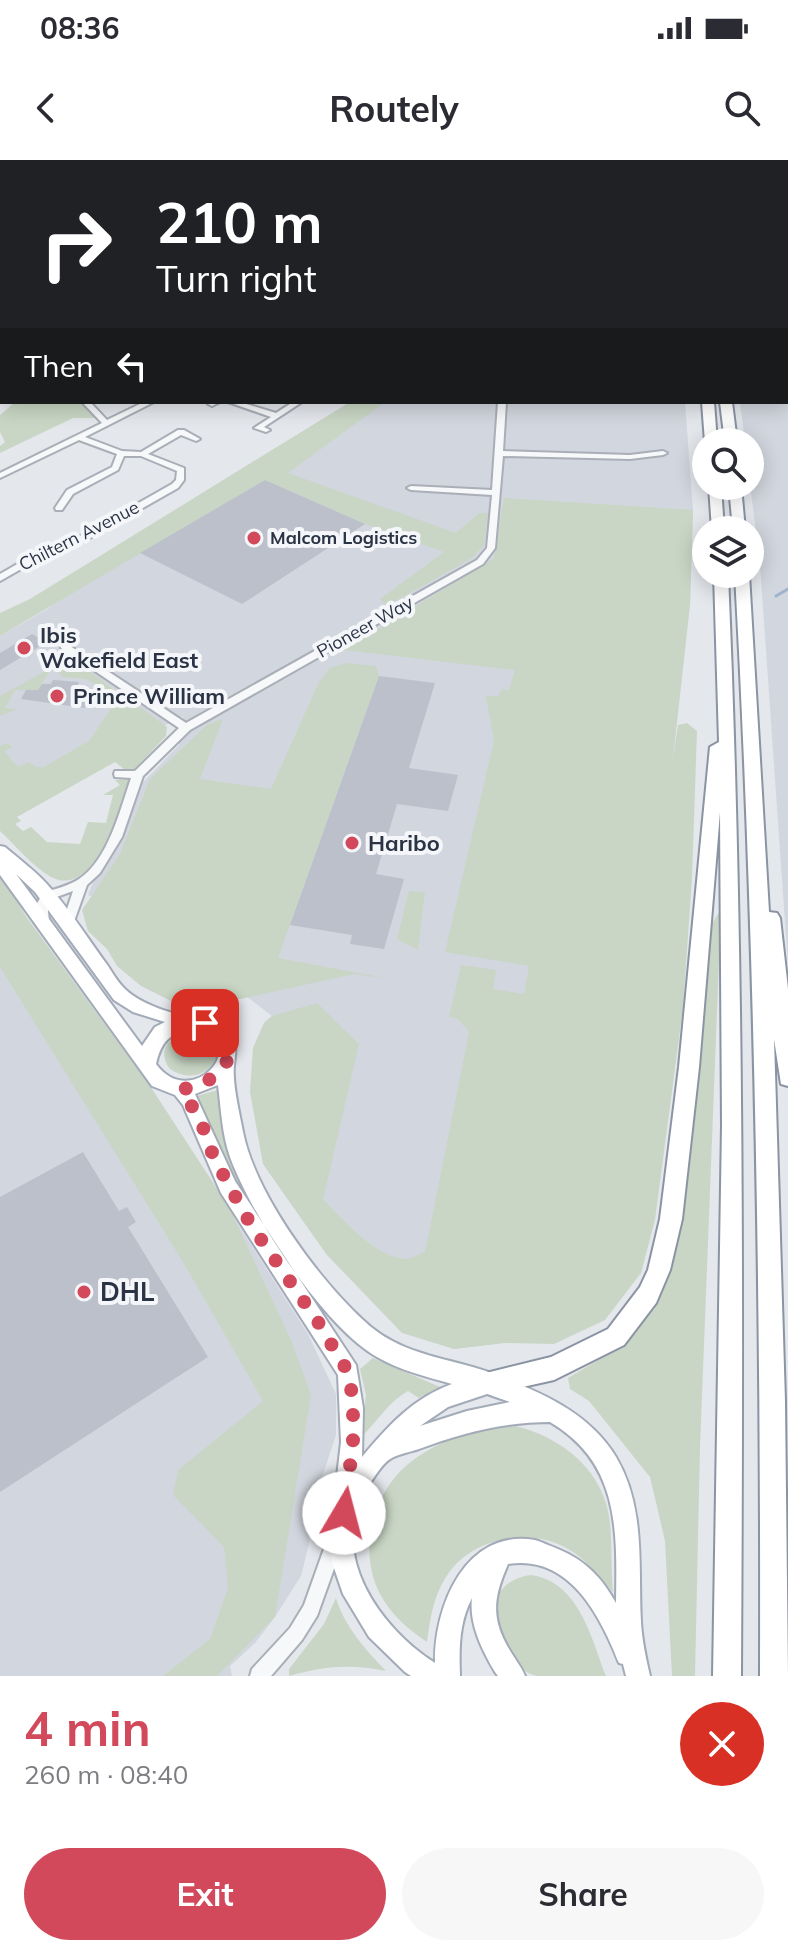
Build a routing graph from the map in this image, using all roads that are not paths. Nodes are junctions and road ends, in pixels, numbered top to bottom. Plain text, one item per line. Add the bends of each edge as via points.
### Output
1 (88, 404) edge
2 (146, 404) edge
3 (238, 404) edge
4 (295, 404) edge
5 (502, 404) edge
6 (708, 404) edge
7 (726, 404) edge
8 (277, 416) junction
9 (107, 424) junction
10 (171, 428) dead end
11 (710, 428) edge
12 (729, 428) edge
13 (266, 430) dead end
14 (181, 432) junction
15 (80, 438) junction
16 (196, 439) dead end
17 (121, 453) junction
18 (499, 453) junction
19 (663, 453) dead end
20 (142, 454) junction
21 (1, 475) edge
22 (411, 488) dead end
23 (496, 493) junction
24 (59, 508) dead end
25 (0, 578) edge
26 (722, 588) edge
27 (743, 588) edge
28 (64, 646) dead end
29 (725, 659) junction
30 (186, 728) junction
31 (754, 764) junction
32 (119, 774) dead end
33 (138, 775) junction
34 (0, 851) edge
35 (0, 864) edge
36 (82, 883) junction
37 (51, 891) junction
38 (68, 924) junction
39 (43, 925) junction
40 (187, 1022) junction
41 (147, 1064) junction
42 (225, 1066) junction
43 (788, 1078) edge
44 (181, 1089) junction
45 (491, 1382) junction
46 (555, 1412) junction
47 (382, 1451) junction
48 (344, 1513) junction
49 (502, 1555) junction
50 (259, 1676) edge
51 (433, 1676) edge
52 (448, 1676) edge
53 (513, 1676) edge
54 (638, 1676) edge
55 (727, 1676) edge
56 (774, 1676) edge

1 - 9 street
2 - 9 street
3 - 8 street
4 - 8 street
5 - 18 street, Pioneer Way
6 - 11 highway
7 - 12 highway
8 - 13 street via 258,428
9 - 15 street
10 - 14 street
14 - 16 street
14 - 20 street
15 - 17 street, Chiltern Avenue
15 - 21 street
17 - 20 street, Chiltern Avenue
17 - 24 street via 115,468 70,492
18 - 19 street
18 - 23 street, Pioneer Way
20 - 25 street, Chiltern Avenue via 181,470 180,480 78,541 48,550
22 - 23 street
23 - 30 street, Pioneer Way via 491,548 480,562
26 - 29 highway
27 - 31 highway
28 - 30 street
29 - 45 highway via 689,1067 671,1219 659,1270 648,1295 616,1337 554,1368
29 - 55 highway via 733,1093
30 - 33 street, Pioneer Way
31 - 43 highway
31 - 56 highway via 767,1124
32 - 33 street
33 - 36 street, Pioneer Way via 108,854
34 - 37 main road
35 - 39 main road
36 - 37 street, Pioneer Way
36 - 38 street, Pioneer Way
37 - 38 main road
37 - 39 street via 41,907
38 - 40 main road via 120,995 139,1007
39 - 41 main road
40 - 41 main road via 161,1032 152,1042
40 - 42 main road via 205,1023 221,1033 229,1048
41 - 44 main road via 158,1081
42 - 44 main road via 207,1083
42 - 45 main road via 232,1122 250,1184 353,1327 384,1351
44 - 48 main road via 235,1199 348,1372 353,1443
45 - 46 main road
45 - 47 main road via 425,1407
46 - 47 main road via 495,1414
46 - 54 main road via 590,1438 609,1465 626,1516 629,1626
47 - 48 main road
48 - 50 street via 311,1610
48 - 51 main road via 344,1553 355,1592 389,1641 411,1664
49 - 52 main road via 475,1569 455,1600 445,1655
49 - 53 main road via 486,1576 484,1621 490,1644
49 - 54 main road via 522,1550 568,1565 606,1607

